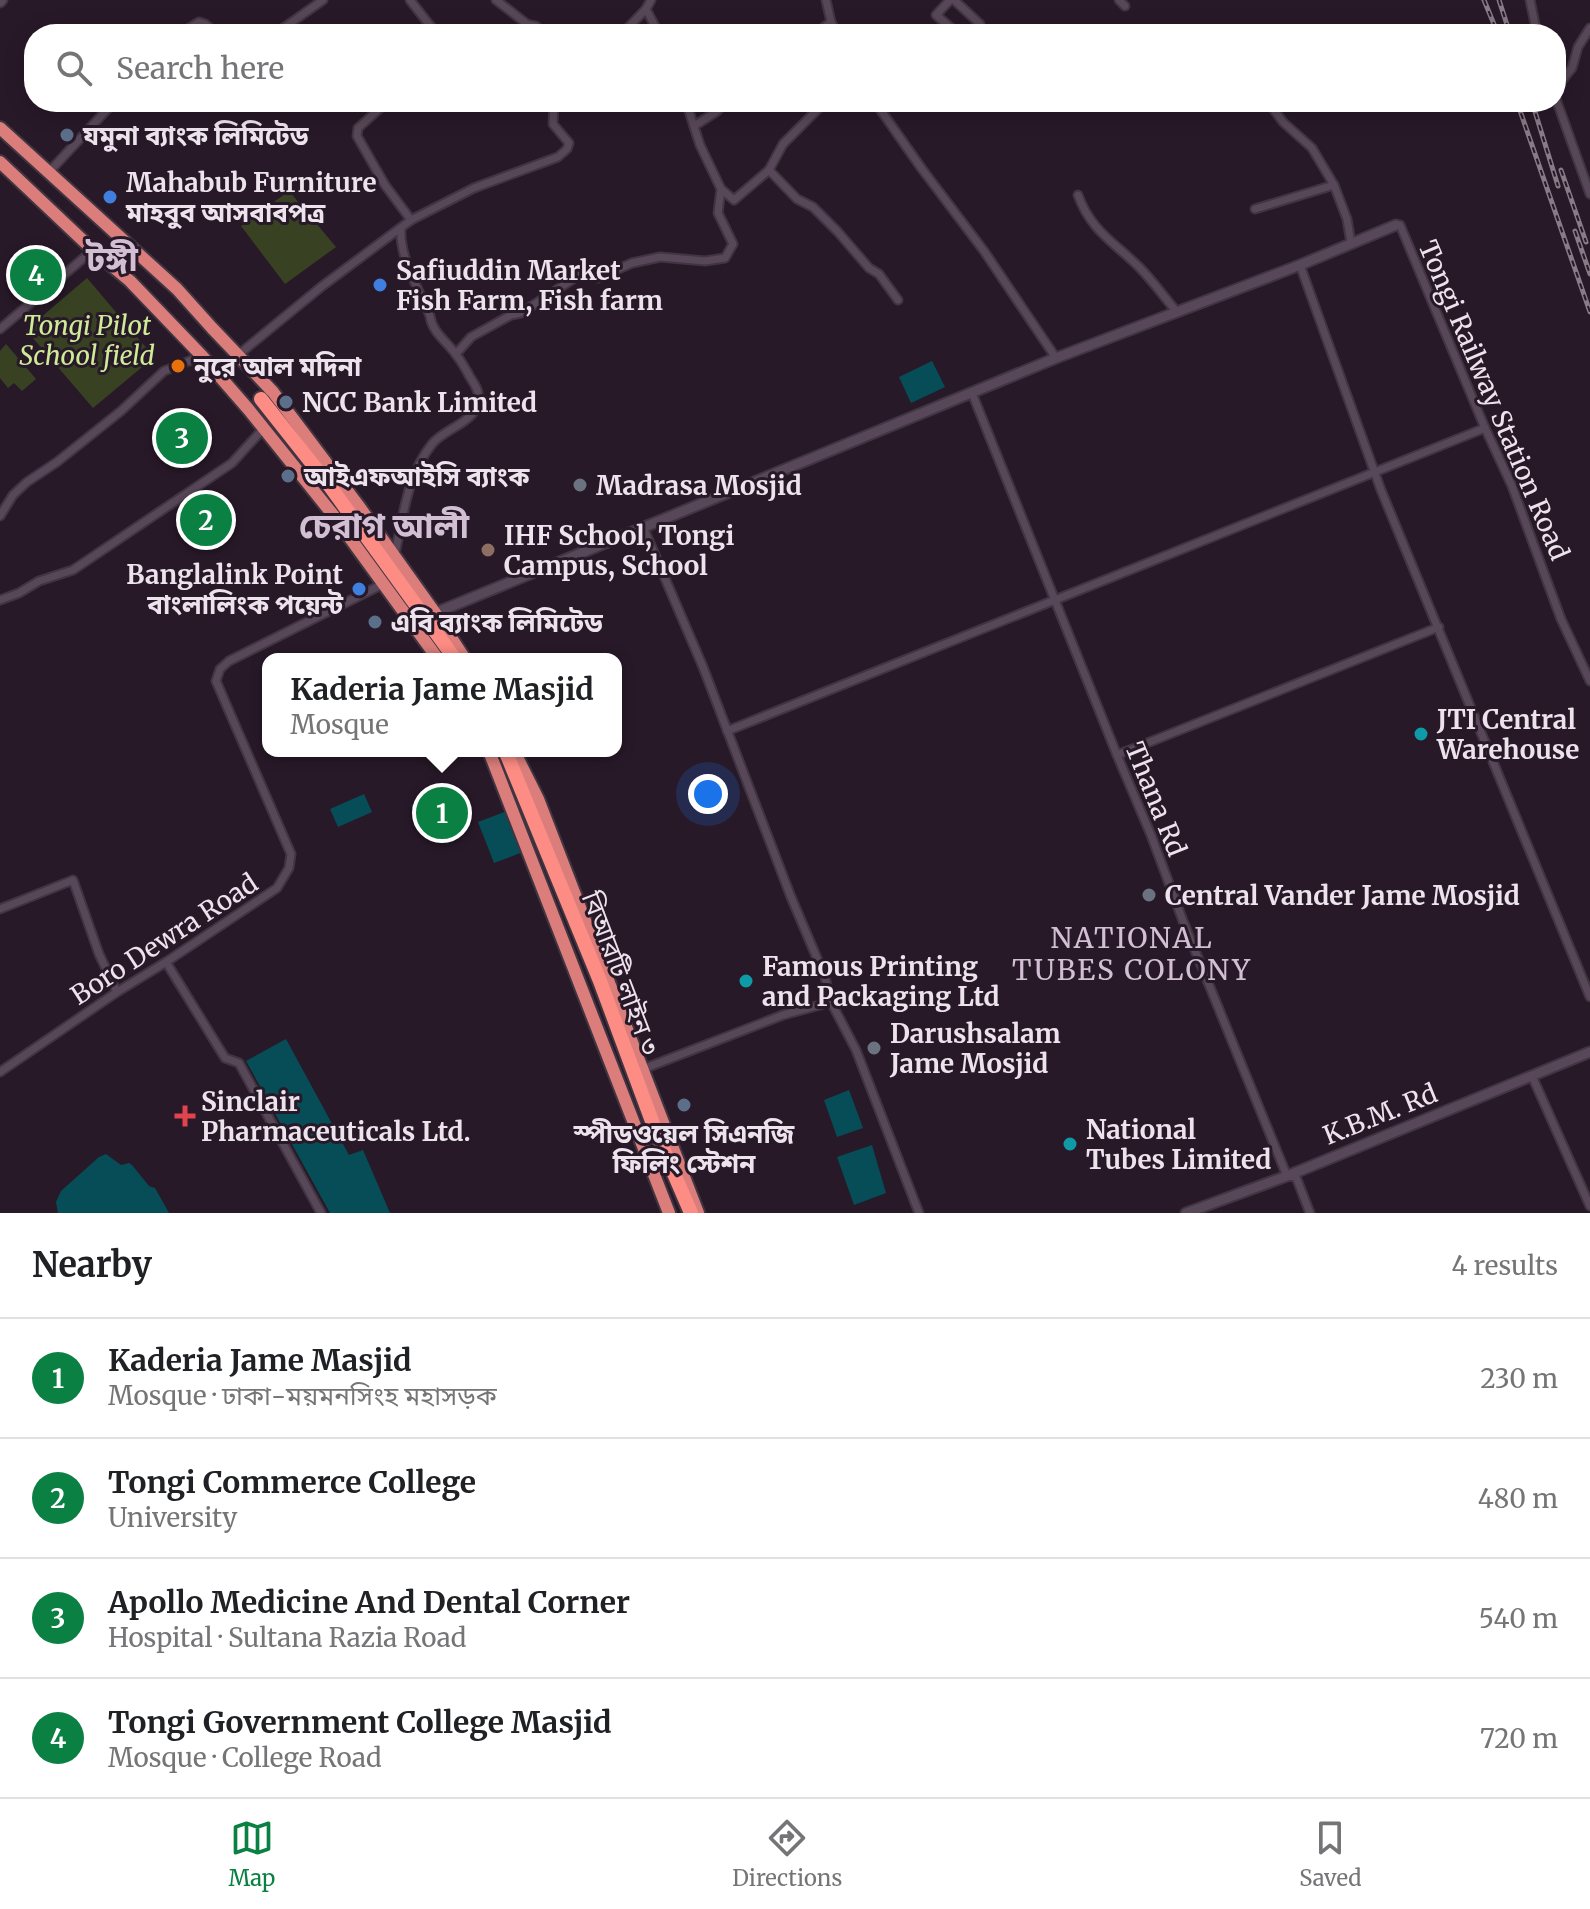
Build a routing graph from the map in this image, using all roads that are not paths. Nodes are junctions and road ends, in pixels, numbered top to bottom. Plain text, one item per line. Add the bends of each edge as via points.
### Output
1 (323, 0) edge
2 (410, 0) edge
3 (496, 0) edge
4 (651, 0) edge
5 (826, 0) edge
6 (952, 0) edge
7 (1530, 0) edge
8 (646, 9) junction
9 (831, 22) joint
10 (289, 24) edge
11 (429, 24) edge
12 (527, 24) edge
13 (632, 24) edge
14 (654, 24) edge
15 (828, 24) edge
16 (946, 24) edge
17 (980, 24) dead end
18 (1535, 24) edge
19 (1590, 28) edge
20 (1566, 76) edge
21 (105, 112) edge
22 (376, 112) edge
23 (554, 112) edge
24 (689, 112) edge
25 (716, 112) edge
26 (815, 112) edge
27 (882, 112) edge
28 (1276, 112) edge
29 (1561, 112) edge
30 (694, 126) junction
31 (0, 128) edge
32 (0, 162) edge
33 (769, 170) junction
34 (49, 172) junction
35 (1334, 185) junction
36 (721, 189) junction
37 (1590, 194) edge
38 (1078, 195) dead end
39 (1255, 209) dead end
40 (411, 220) junction
41 (1396, 225) joint
42 (401, 228) junction
43 (1351, 243) junction
44 (93, 250) junction
45 (1300, 265) junction
46 (898, 300) dead end
47 (1177, 312) junction
48 (0, 329) edge
49 (456, 354) junction
50 (238, 355) junction
51 (202, 356) junction
52 (1056, 358) junction
53 (972, 393) junction
54 (261, 399) dead end
55 (1485, 428) junction
56 (263, 429) junction
57 (1375, 472) junction
58 (0, 516) edge
59 (643, 527) junction
60 (394, 557) junction
61 (383, 584) junction
62 (0, 600) edge
63 (1055, 600) junction
64 (435, 613) junction
65 (1439, 627) junction
66 (434, 653) edge
67 (451, 653) edge
68 (461, 653) edge
69 (1590, 681) edge
70 (727, 731) junction
71 (1117, 755) junction
72 (491, 757) edge
73 (507, 757) edge
74 (517, 757) edge
75 (0, 909) edge
76 (166, 962) junction
77 (117, 992) junction
78 (1590, 997) edge
79 (831, 1002) junction
80 (1590, 1052) edge
81 (643, 1069) junction
82 (0, 1072) edge
83 (1532, 1076) junction
84 (1287, 1176) junction
85 (1590, 1206) edge
86 (321, 1213) edge
87 (669, 1213) edge
88 (691, 1213) edge
89 (698, 1213) edge
90 (919, 1213) edge
91 (1186, 1213) edge
92 (1310, 1213) edge

1 - 10 street
2 - 11 street
3 - 12 street
4 - 8 street
5 - 9 street
6 - 16 street via 936,15
6 - 17 street
7 - 18 street
8 - 13 street
8 - 14 street
9 - 15 street
19 - 20 street
21 - 34 street
22 - 40 street via 358,128 357,136
23 - 40 street via 553,124 569,143 558,157 474,188
24 - 30 street
25 - 30 street
26 - 33 street via 783,144
27 - 52 street
28 - 35 street via 1312,148
29 - 37 street
30 - 36 street
31 - 34 highway
32 - 44 highway
33 - 36 street via 734,200
33 - 46 street via 838,232
34 - 50 highway via 168,280
35 - 39 street
35 - 43 street
36 - 49 street via 718,213 733,244 725,258 660,257 598,278 590,268 521,313 471,337
38 - 47 street via 1090,220
40 - 42 street
41 - 43 street
41 - 55 street, Tongi Railway Station Road
42 - 49 street via 403,253 431,325
42 - 50 street
43 - 45 street
44 - 48 street
44 - 51 highway
45 - 47 street
45 - 57 street
47 - 52 street
49 - 60 street via 478,389 475,413 441,435 423,456
50 - 60 highway via 287,409
51 - 56 highway
51 - 58 street via 164,371 121,411 27,482
52 - 53 street
53 - 59 street
53 - 63 street, Thana Rd
54 - 67 highway
55 - 57 street
55 - 69 street, Tongi Railway Station Road
56 - 61 highway
56 - 62 street via 232,463 73,570
57 - 63 street
57 - 65 street
59 - 64 street
59 - 70 street
60 - 64 highway
61 - 66 highway
61 - 76 street, Boro Dewra Road via 220,669 216,681 291,854 289,868 277,888
63 - 70 street
63 - 71 street, Thana Rd
64 - 68 highway
65 - 71 street
65 - 78 street
70 - 79 street
71 - 84 street, Thana Rd
72 - 87 highway
73 - 88 highway, বিআরটি লাইন ৩
74 - 81 highway
75 - 77 street via 73,880
76 - 77 street, Boro Dewra Road
76 - 86 street via 225,1058 239,1063
77 - 82 street, Boro Dewra Road
79 - 81 street
79 - 90 street via 856,1050
80 - 83 street, K.B.M. Rd
81 - 89 highway
83 - 84 street, K.B.M. Rd
83 - 85 street
84 - 91 street, K.B.M. Rd
84 - 92 street, Thana Rd via 1296,1177

